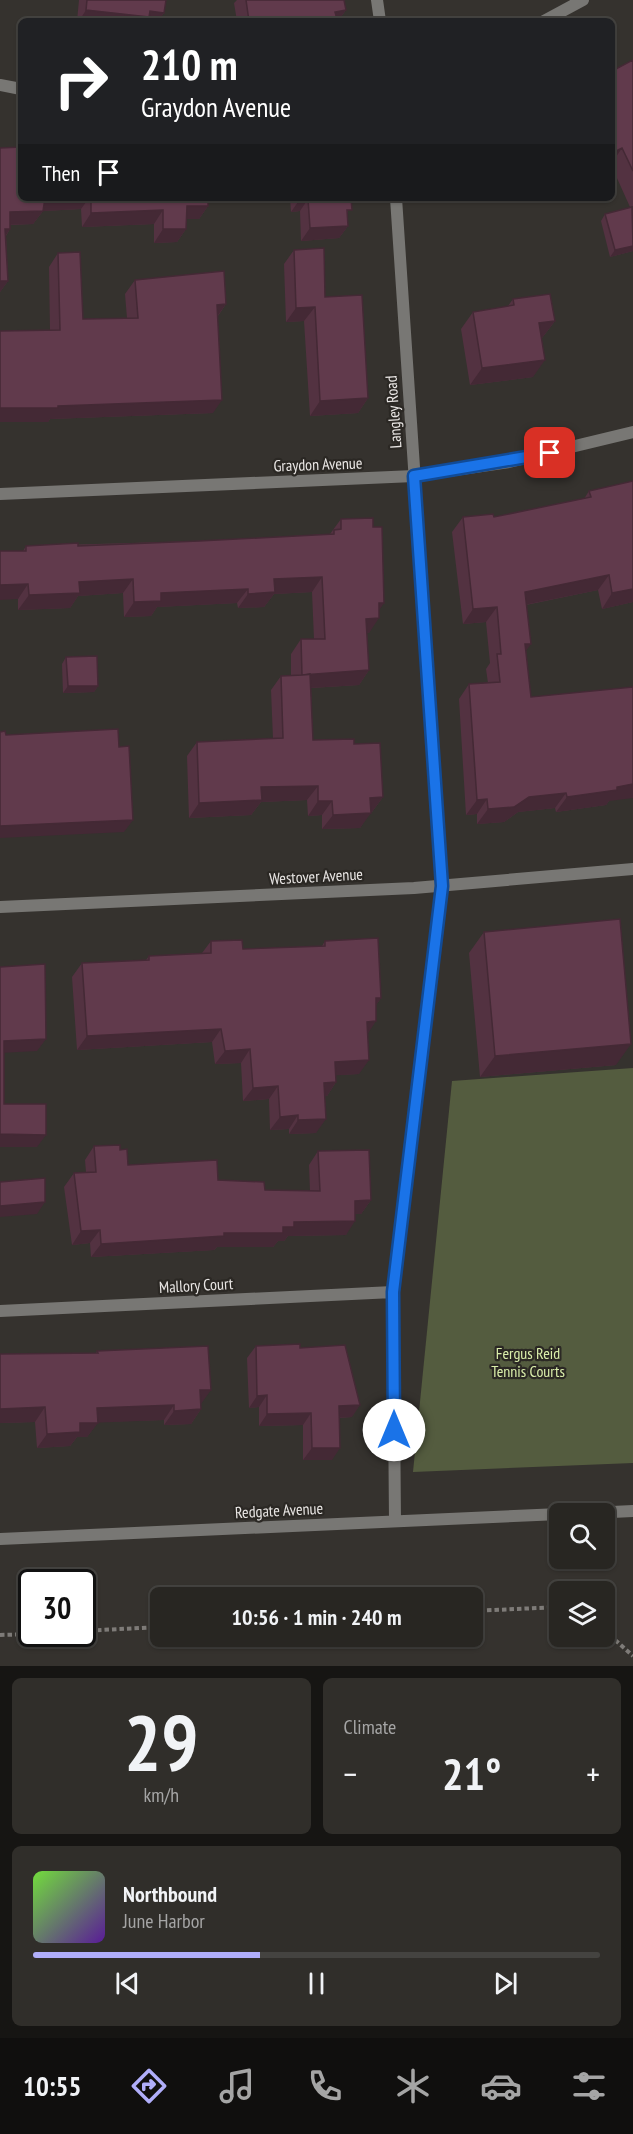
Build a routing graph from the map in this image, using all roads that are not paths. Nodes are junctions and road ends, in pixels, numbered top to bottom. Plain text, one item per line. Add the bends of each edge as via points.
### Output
1 (377, 0) edge
2 (583, 0) edge
3 (380, 18) edge
4 (549, 18) edge
5 (0, 85) edge
6 (18, 88) edge
7 (396, 201) edge
8 (633, 432) edge
9 (414, 476) junction
10 (0, 494) edge
11 (633, 869) edge
12 (442, 886) junction
13 (0, 907) edge
14 (393, 1292) junction
15 (0, 1311) edge
16 (633, 1511) edge
17 (615, 1512) edge
18 (549, 1514) edge
19 (395, 1521) junction
20 (0, 1539) edge

1 - 3 street
2 - 4 street
5 - 6 street
7 - 9 street, Langley Road
8 - 9 street, Graydon Avenue via 509,462
9 - 10 street, Graydon Avenue
9 - 12 street, Langley Road
11 - 12 street, Westover Avenue
12 - 13 street, Westover Avenue
12 - 14 street, Langley Road
14 - 15 street, Mallory Court
14 - 19 street, Langley Road
16 - 17 street
18 - 19 street, Redgate Avenue
19 - 20 street, Redgate Avenue

